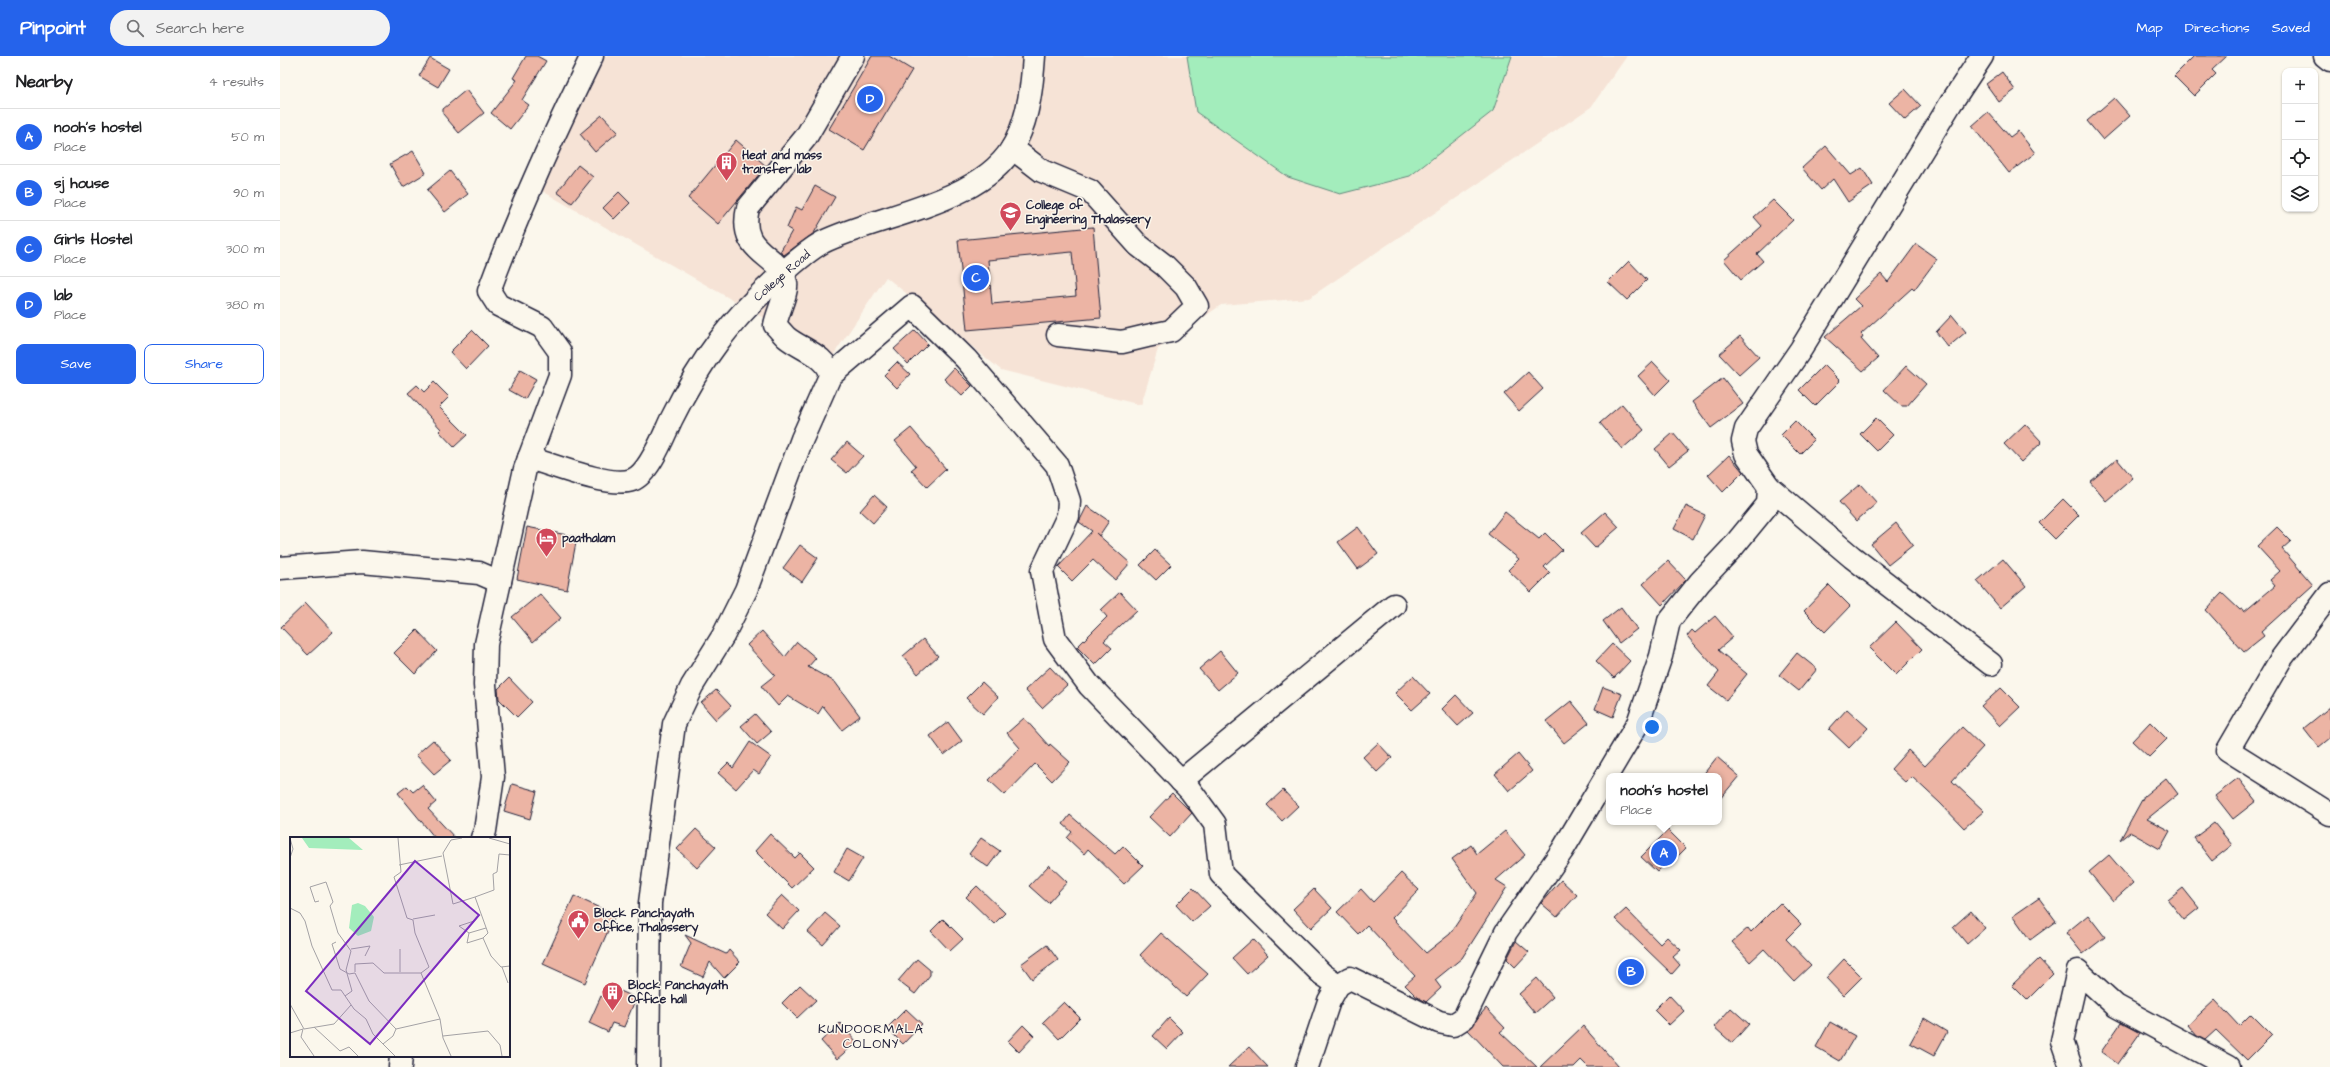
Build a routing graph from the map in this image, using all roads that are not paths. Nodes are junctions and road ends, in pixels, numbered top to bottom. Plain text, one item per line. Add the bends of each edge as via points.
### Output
1 (592, 56) edge
2 (853, 56) edge
3 (1034, 56) edge
4 (1982, 56) edge
5 (2325, 56) edge
6 (2330, 60) edge
7 (1012, 148) junction
8 (783, 272) junction
9 (1058, 335) dead end
10 (830, 376) junction
11 (530, 458) junction
12 (1769, 487) junction
13 (280, 568) edge
14 (500, 582) junction
15 (2330, 594) edge
16 (1394, 606) dead end
17 (1991, 664) dead end
18 (1608, 773) edge
19 (1606, 777) edge
20 (1181, 781) junction
21 (2330, 814) edge
22 (482, 837) edge
23 (1338, 985) junction
24 (401, 1057) edge
25 (400, 1067) edge
26 (648, 1067) edge
27 (1306, 1067) edge
28 (2070, 1067) edge
29 (2230, 1067) edge

1 - 11 street via 556,128 516,219 489,291 498,304 542,327 560,352 560,375
2 - 8 street via 806,137 748,208 745,222 749,236 758,250
3 - 7 street, College Road via 1031,98
4 - 12 street via 1801,349 1746,429 1743,441 1746,454
5 - 6 street
7 - 8 street, College Road via 997,169 972,187 823,242
7 - 9 street via 1042,171 1090,191 1138,245 1164,265 1186,287 1197,306 1171,331 1122,342
8 - 10 street via 787,285 775,325 786,337 823,361 829,368
8 - 11 street, College Road via 736,318 714,345 691,380 650,464 633,480 615,483
10 - 20 street via 912,306 966,359 1057,465 1069,501 1068,516 1042,571 1055,639 1089,685
10 - 26 street via 802,439 746,590 723,636 692,686 674,724 650,902
11 - 14 street
12 - 17 street via 1852,557
12 - 18 street via 1768,504 1700,582 1670,622 1638,723
13 - 14 street via 362,562 479,573
14 - 22 street via 486,644 485,685 493,777
15 - 21 street via 2281,659 2228,750
16 - 20 street
19 - 23 street via 1562,851 1506,932 1464,1018 1453,1025 1439,1022 1350,978
20 - 23 street via 1215,824 1221,874 1322,974
23 - 27 street via 1329,1001
24 - 25 street
28 - 29 street via 2062,1042 2078,971 2116,1006

